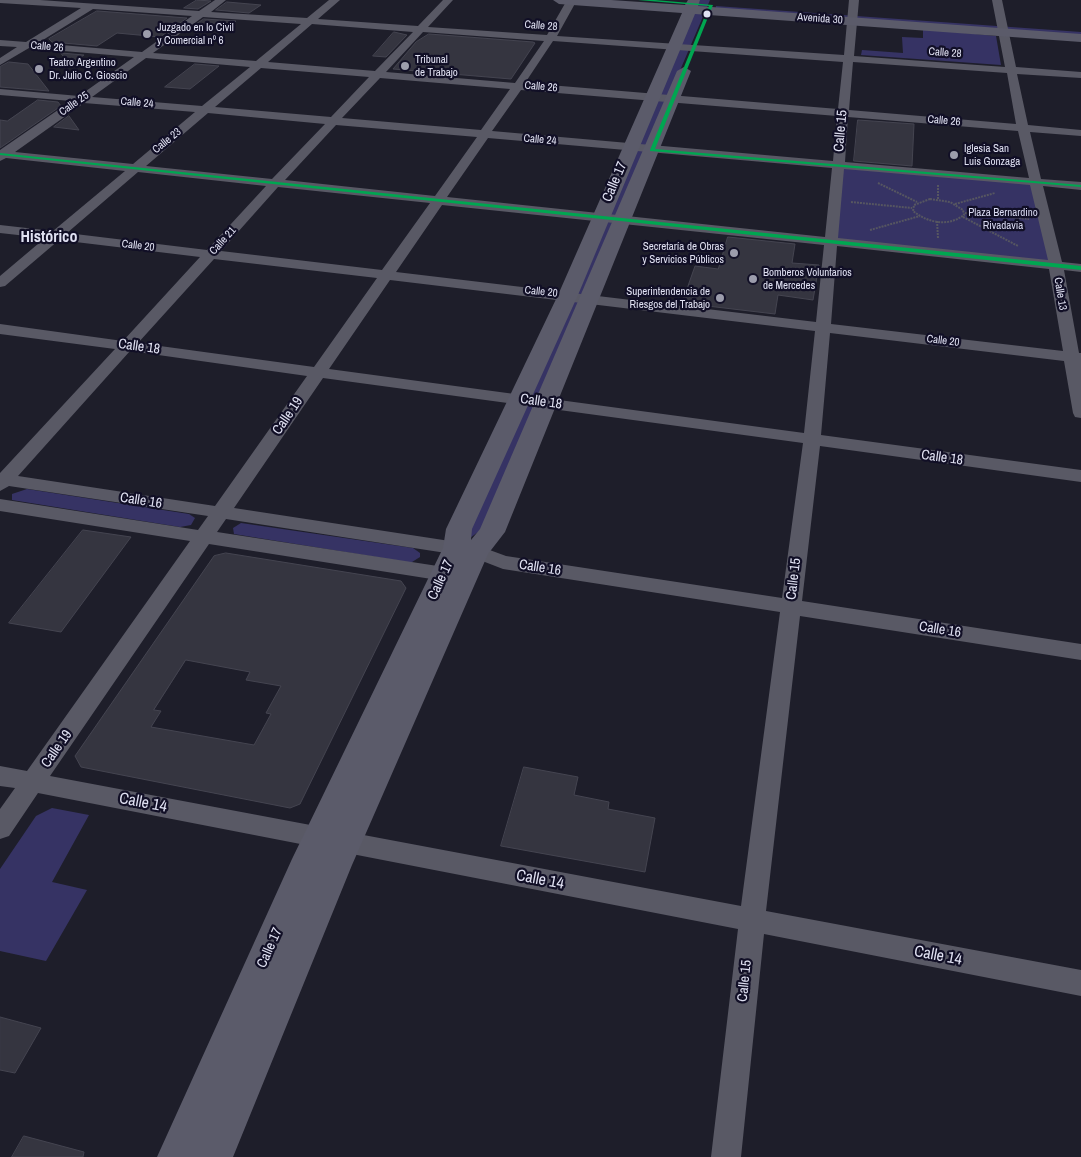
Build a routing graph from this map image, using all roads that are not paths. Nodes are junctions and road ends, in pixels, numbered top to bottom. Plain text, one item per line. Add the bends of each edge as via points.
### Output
1 (0, 0) edge
2 (103, 0) edge
3 (221, 0) edge
4 (335, 0) edge
5 (448, 0) edge
6 (567, 0) edge
7 (640, 0) edge
8 (997, 0) edge
9 (702, 5) edge
10 (90, 7) junction
11 (854, 12) edge
12 (199, 15) junction
13 (308, 23) junction
14 (1002, 29) junction
15 (420, 30) junction
16 (1081, 32) edge
17 (1081, 38) edge
18 (550, 39) junction
19 (0, 43) edge
20 (28, 45) junction
21 (673, 48) junction
22 (693, 49) junction
23 (146, 54) junction
24 (848, 59) junction
25 (0, 62) edge
26 (260, 64) junction
27 (1012, 70) junction
28 (379, 74) junction
29 (1081, 75) edge
30 (518, 85) junction
31 (0, 92) edge
32 (653, 97) junction
33 (673, 98) junction
34 (82, 99) junction
35 (206, 110) junction
36 (843, 113) junction
37 (334, 122) junction
38 (1023, 128) junction
39 (1081, 133) edge
40 (484, 135) junction
41 (629, 148) junction
42 (652, 150) junction
43 (1, 155) edge
44 (838, 165) junction
45 (135, 167) junction
46 (1036, 182) junction
47 (275, 183) junction
48 (1081, 186) edge
49 (438, 200) junction
50 (600, 216) junction
51 (624, 219) junction
52 (0, 229) edge
53 (56, 236) junction
54 (832, 240) junction
55 (211, 254) junction
56 (1056, 266) junction
57 (1081, 268) edge
58 (386, 275) junction
59 (0, 284) edge
60 (568, 295) junction
61 (590, 298) junction
62 (821, 325) junction
63 (0, 329) edge
64 (125, 345) junction
65 (1075, 357) edge
66 (317, 372) junction
67 (518, 399) junction
68 (546, 403) junction
69 (1081, 413) edge
70 (812, 440) junction
71 (1081, 476) edge
72 (2, 482) edge
73 (0, 505) edge
74 (221, 513) junction
75 (205, 537) junction
76 (460, 563) junction
77 (790, 607) junction
78 (1081, 652) edge
79 (0, 776) edge
80 (34, 782) junction
81 (0, 829) edge
82 (333, 839) junction
83 (752, 921) junction
84 (1081, 983) edge
85 (178, 1157) edge
86 (212, 1157) edge
87 (726, 1157) edge

1 - 10 street, Calle 28
2 - 10 street
3 - 12 street, Calle 25
4 - 13 street, Calle 23
5 - 15 street, Calle 21
6 - 9 main road, Avenida 30
6 - 18 street, Calle 19
7 - 9 main road, Avenida 30
8 - 14 street, Calle 13
9 - 11 main road, Avenida 30
9 - 21 main road, Calle 17
9 - 22 main road, Calle 17
10 - 12 street, Calle 28
10 - 20 street
11 - 14 main road, Avenida 30
11 - 24 street, Calle 15
12 - 13 street, Calle 28
12 - 23 street, Calle 25
13 - 15 street, Calle 28
13 - 26 street, Calle 23
14 - 16 main road, Avenida 30
14 - 17 main road, Avenida 30
14 - 27 street, Calle 13
15 - 18 street, Calle 28
15 - 28 street, Calle 21
18 - 21 street, Calle 28
18 - 30 street, Calle 19
19 - 20 street, Calle 26
20 - 23 street, Calle 26
20 - 25 street
21 - 22 street, Calle 28
21 - 32 main road, Calle 17
22 - 24 street, Calle 28
22 - 33 main road, Calle 17
23 - 26 street, Calle 26
23 - 34 street, Calle 25
24 - 27 street, Calle 28
24 - 36 street, Calle 15
26 - 28 street, Calle 26
26 - 35 street, Calle 23
27 - 29 street, Calle 28
27 - 38 street, Calle 13
28 - 30 street, Calle 26
28 - 37 street, Calle 21
30 - 32 street, Calle 26
30 - 40 street, Calle 19
31 - 34 street, Calle 24
32 - 33 street, Calle 26
32 - 41 main road, Calle 17
33 - 36 street, Calle 26
33 - 42 main road, Calle 17
34 - 35 street, Calle 24
34 - 43 street, Calle 25
35 - 37 street, Calle 24
35 - 45 street, Calle 23
36 - 38 street, Calle 26
36 - 44 street, Calle 15
37 - 40 street, Calle 24
37 - 47 street, Calle 21
38 - 39 street, Calle 26
38 - 46 street, Calle 13
40 - 41 street, Calle 24
40 - 49 street, Calle 19
41 - 42 street, Calle 24
41 - 50 main road, Calle 17
42 - 44 street, Calle 24
42 - 51 main road, Calle 17
43 - 45 street
44 - 46 street, Calle 24
44 - 54 street, Calle 15
45 - 47 street
45 - 53 street, Calle 23
46 - 48 street, Calle 24
46 - 56 street, Calle 13
47 - 49 street
47 - 55 street, Calle 21
49 - 50 street
49 - 58 street, Calle 19
50 - 51 street
50 - 60 main road, Calle 17
51 - 54 street
51 - 61 main road, Calle 17
52 - 53 street, Calle 20
53 - 55 street, Calle 20
53 - 59 street, Calle 23
54 - 56 street
54 - 62 street, Calle 15
55 - 58 street, Calle 20
55 - 64 street, Calle 21
56 - 57 street
56 - 65 street, Calle 13
58 - 60 street, Calle 20
58 - 66 street, Calle 19
60 - 61 street, Calle 20
60 - 67 main road, Calle 17
61 - 62 street, Calle 20
61 - 68 main road, Calle 17
62 - 65 street, Calle 20
62 - 70 street, Calle 15
63 - 64 street, Calle 18
64 - 66 street, Calle 18
64 - 72 street, Calle 21
65 - 69 street, Calle 13
66 - 67 street, Calle 18
66 - 74 street, Calle 19
67 - 68 street, Calle 18
67 - 76 main road, Calle 17 via 459,529
68 - 70 street, Calle 18
68 - 76 main road, Calle 17 via 492,532
70 - 71 street, Calle 18
70 - 77 street, Calle 15
72 - 74 street, Calle 16
73 - 75 street, Calle 16
74 - 75 street, Calle 19
74 - 76 street, Calle 16
75 - 76 street, Calle 16
75 - 80 street, Calle 19
76 - 77 street, Calle 16 via 502,562
76 - 82 main road, Calle 17
77 - 78 street, Calle 16
77 - 83 street, Calle 15
79 - 80 street, Calle 14
80 - 81 street, Calle 19
80 - 82 street, Calle 14
82 - 83 street, Calle 14
82 - 85 main road, Calle 17
82 - 86 main road, Calle 17
83 - 84 street, Calle 14
83 - 87 street, Calle 15

